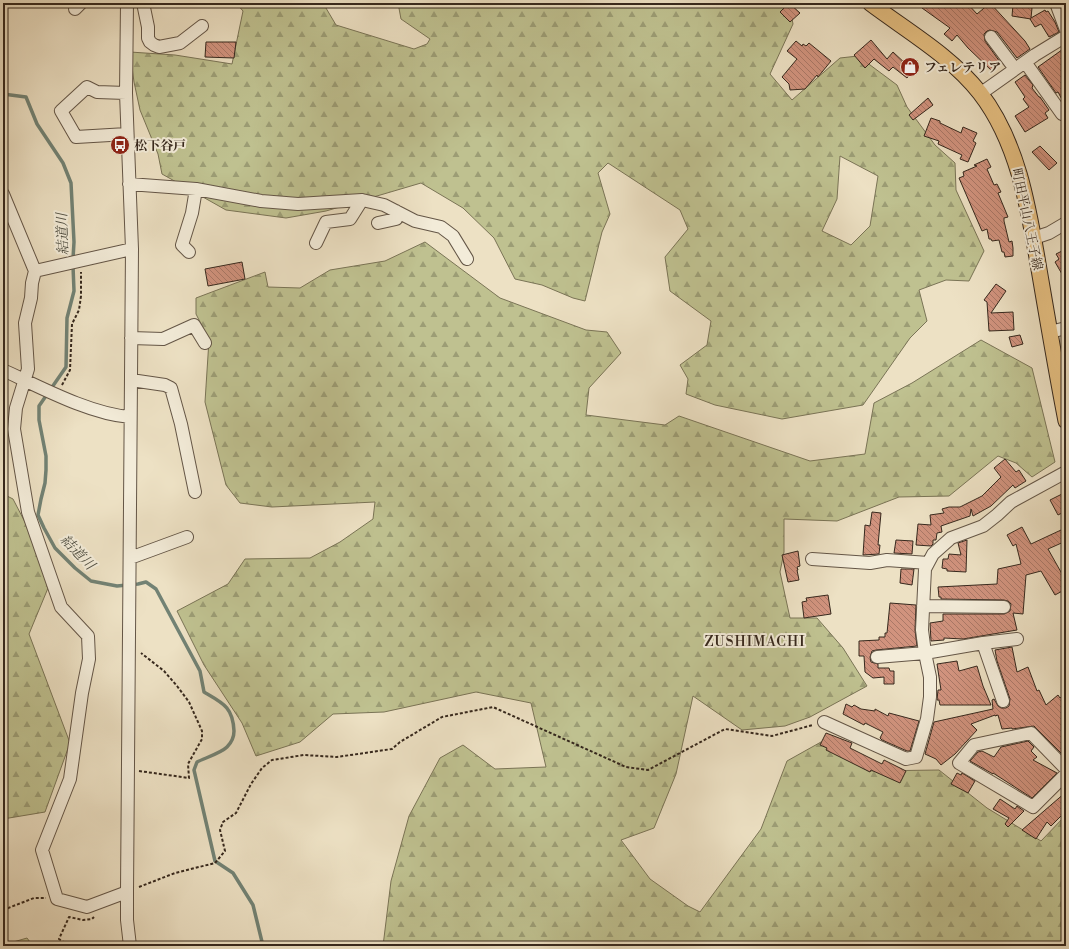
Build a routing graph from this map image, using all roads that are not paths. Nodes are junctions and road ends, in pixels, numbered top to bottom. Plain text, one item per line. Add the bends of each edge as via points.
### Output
1 (127, 3) edge
2 (143, 3) edge
3 (870, 3) edge
4 (1056, 3) edge
5 (202, 26) dead end
6 (1066, 30) edge
7 (1066, 36) edge
8 (991, 37) dead end
9 (1020, 65) junction
10 (126, 93) junction
11 (980, 94) junction
12 (1062, 114) dead end
13 (127, 134) junction
14 (129, 184) junction
15 (196, 189) junction
16 (3, 194) edge
17 (362, 200) junction
18 (397, 208) junction
19 (378, 223) dead end
20 (1066, 223) edge
21 (1034, 238) junction
22 (316, 243) dead end
23 (132, 249) junction
24 (189, 252) dead end
25 (467, 259) dead end
26 (35, 271) junction
27 (1066, 328) edge
28 (1050, 332) junction
29 (131, 338) junction
30 (205, 343) dead end
31 (3, 370) edge
32 (25, 380) junction
33 (131, 380) junction
34 (1063, 388) edge
35 (130, 417) junction
36 (1066, 422) edge
37 (8, 430) edge
38 (1066, 472) edge
39 (195, 492) dead end
40 (186, 537) dead end
41 (130, 558) junction
42 (812, 559) dead end
43 (928, 563) junction
44 (923, 606) junction
45 (1004, 608) dead end
46 (1017, 639) dead end
47 (982, 643) junction
48 (925, 653) junction
49 (877, 657) dead end
50 (1004, 701) dead end
51 (824, 722) road end
52 (1066, 770) edge
53 (1066, 774) edge
54 (127, 892) junction
55 (130, 946) edge

1 - 10 street
2 - 5 street via 148,38 159,47 180,43
3 - 11 main road, 町田平山八王子線 via 934,50 960,72
4 - 6 street
7 - 9 street
8 - 9 street
9 - 11 street
9 - 12 street
10 - 13 street
10 - 13 street via 97,92 87,87 61,111 76,137
11 - 21 main road, 町田平山八王子線 via 1003,132 1016,164
13 - 14 street
14 - 15 street
14 - 23 street
15 - 17 street via 261,201 298,204
15 - 24 street via 182,245
16 - 26 street
17 - 18 street
17 - 22 street via 350,220 326,222
18 - 19 street via 396,219
18 - 25 street via 415,221 441,227 453,236
20 - 21 street
21 - 28 main road, 町田平山八王子線
23 - 26 street
23 - 29 street
26 - 32 street via 25,323 29,360
27 - 28 street
28 - 34 main road, 町田平山八王子線
29 - 30 street via 163,339 194,325
29 - 33 street
31 - 32 street
32 - 35 street via 100,411
32 - 37 street
33 - 35 street
33 - 39 street via 171,388
34 - 36 main road, 町田平山八王子線
35 - 41 street
37 - 54 street via 28,512 61,607 88,636 89,659 70,779 42,850 57,899 87,907
38 - 43 street via 1011,502 983,526 951,538 933,554
40 - 41 street
41 - 54 street
42 - 43 street
43 - 44 street via 925,569
44 - 45 street
44 - 48 street via 922,630
46 - 47 street
47 - 48 street
47 - 50 street
48 - 49 street
48 - 51 street via 930,677 930,697 927,719 916,757 906,759
52 - 53 street via 1031,733 974,745 959,763 1033,807
54 - 55 street

